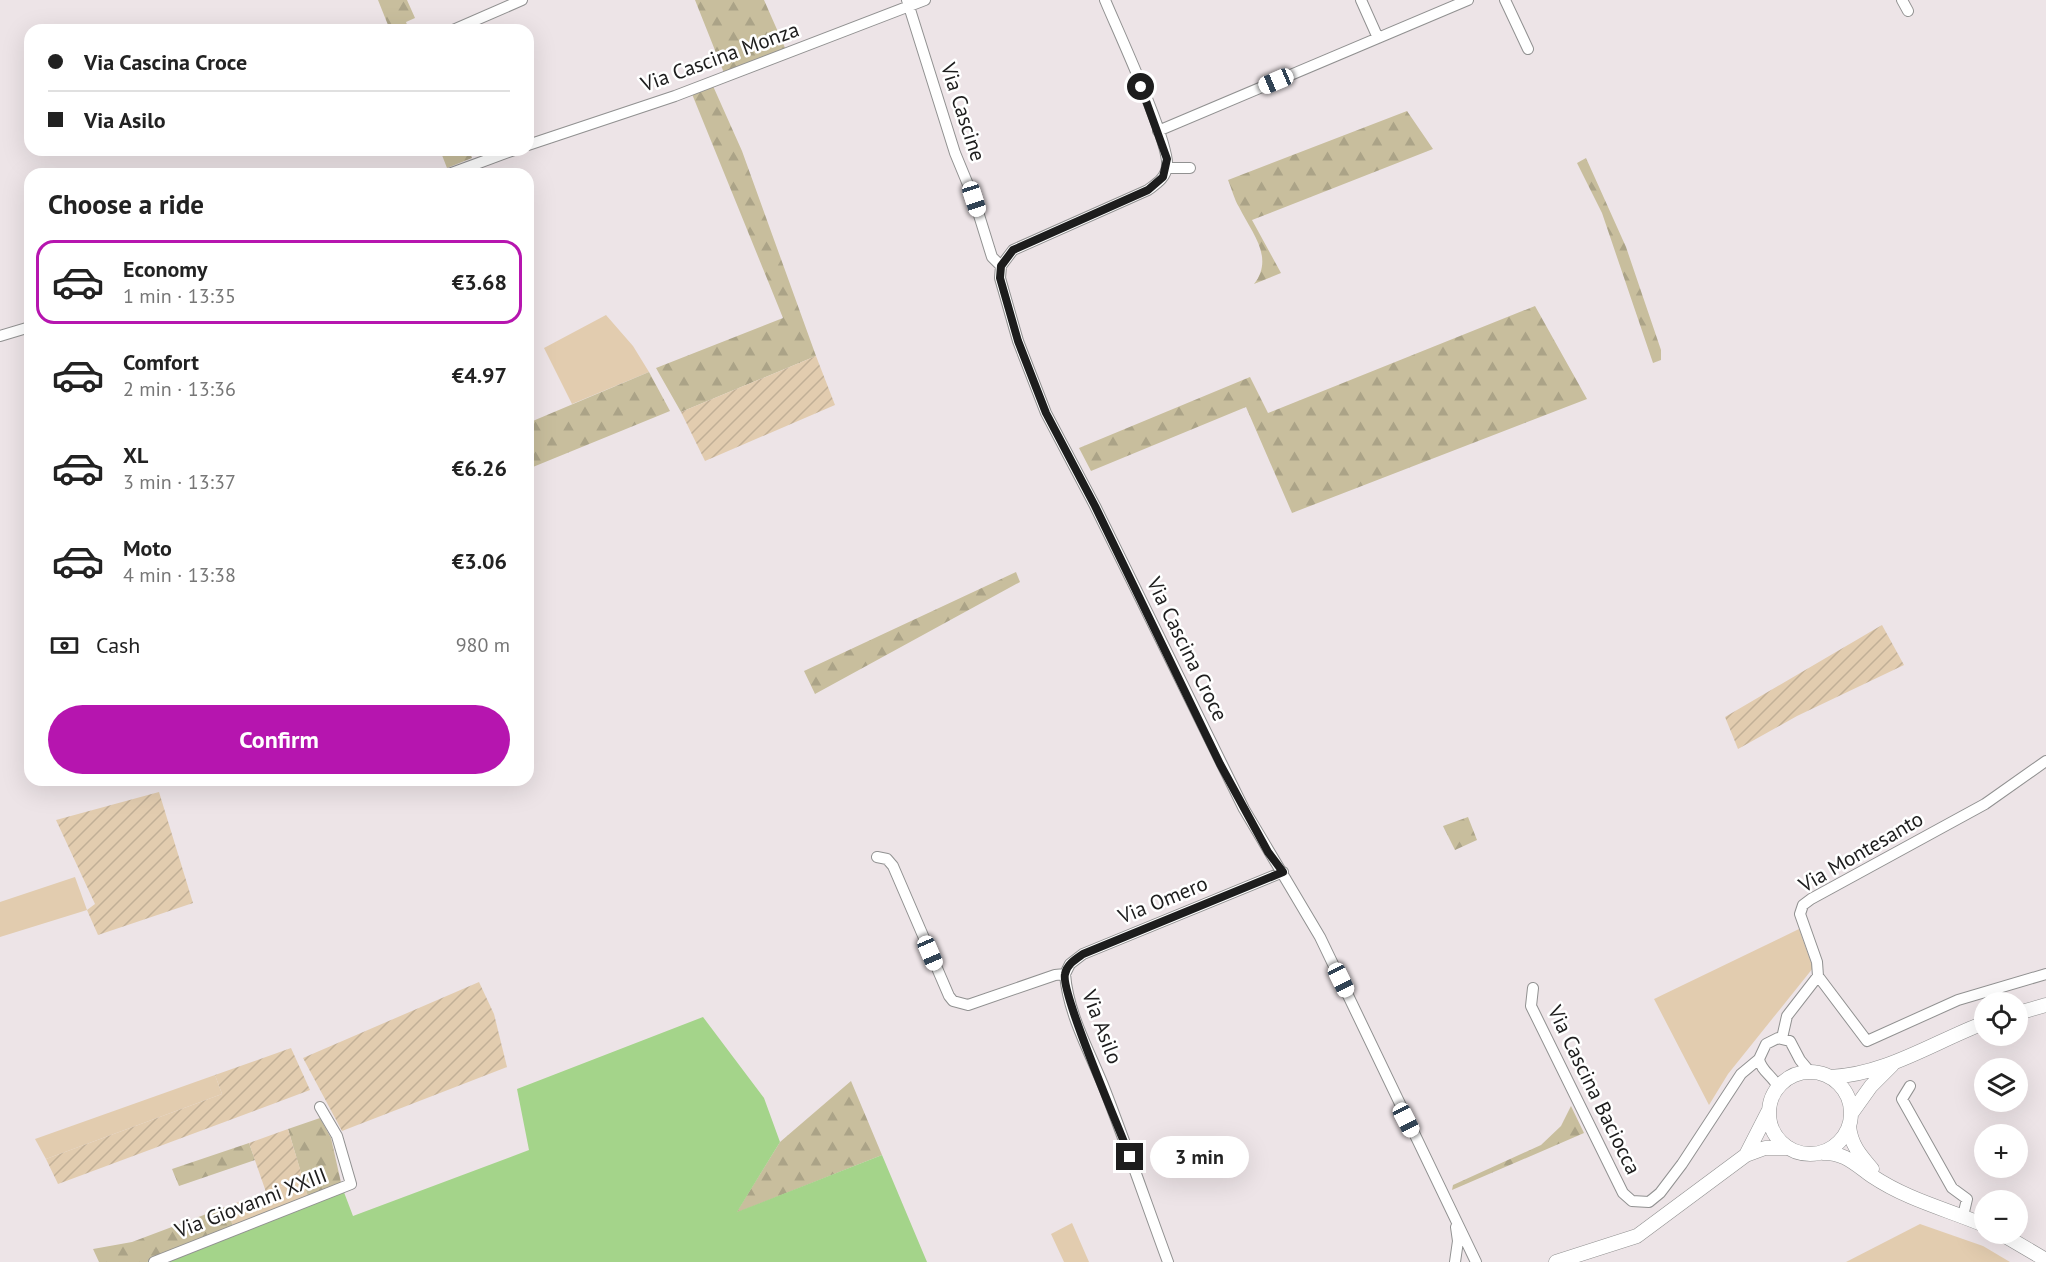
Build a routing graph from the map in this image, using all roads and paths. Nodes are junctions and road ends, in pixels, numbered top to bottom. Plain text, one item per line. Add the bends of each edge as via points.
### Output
1 (522, 0) edge
2 (925, 0) edge
3 (1106, 0) edge
4 (1361, 0) edge
5 (1468, 0) edge
6 (1505, 0) edge
7 (1902, 0) edge
8 (907, 3) edge
9 (1908, 11) dead end
10 (467, 24) edge
11 (1378, 38) junction
12 (1528, 48) dead end
13 (1158, 131) junction
14 (534, 143) edge
15 (498, 156) edge
16 (465, 168) edge
17 (1167, 168) junction
18 (1190, 168) dead end
19 (1001, 266) junction
20 (24, 329) edge
21 (0, 336) edge
22 (2046, 760) edge
23 (877, 857) dead end
24 (1283, 872) junction
25 (1065, 974) junction
26 (2046, 974) edge
27 (1818, 976) junction
28 (1533, 988) dead end
29 (2046, 1005) edge
30 (2028, 1010) edge
31 (1974, 1027) edge
32 (1782, 1038) junction
33 (1893, 1063) junction
34 (1761, 1064) junction
35 (1810, 1072) junction
36 (1830, 1077) junction
37 (1910, 1086) dead end
38 (1778, 1087) junction
39 (320, 1107) dead end
40 (1769, 1110) junction
41 (1850, 1120) junction
42 (1789, 1148) junction
43 (1821, 1153) junction
44 (1746, 1155) junction
45 (1888, 1186) junction
46 (1453, 1215) junction
47 (1963, 1216) junction
48 (1974, 1221) edge
49 (2019, 1244) edge
50 (2046, 1260) edge
51 (154, 1262) edge
52 (1168, 1262) edge
53 (1455, 1262) edge
54 (1476, 1262) edge
55 (1556, 1262) edge

1 - 10 street
2 - 8 street, Via Cascina Monza
3 - 13 street
4 - 11 street
5 - 11 street
6 - 12 street
7 - 9 street
8 - 14 street, Via Cascina Monza via 675,96
8 - 19 street, Via Cascine via 992,257
11 - 13 street
13 - 17 street
15 - 16 street
17 - 18 street
17 - 19 street via 1148,190 1013,250
19 - 24 street, Via Cascina Croce via 1007,306 1046,413 1101,516 1220,764
20 - 21 street
22 - 27 street, Via Montesanto via 1985,804 1803,904 1800,914
23 - 25 street via 887,859 893,866 953,1001 968,1005
24 - 25 street, Via Omero via 1083,954 1070,963
24 - 46 street, Via Cascina Croce via 1320,937
25 - 52 street, Via Asilo via 1071,1010
26 - 27 street, Via Montesanto via 1958,1000 1867,1041
27 - 32 street via 1786,1016
28 - 34 street, Via Cascina Baciocca via 1531,1006 1623,1193 1632,1202 1649,1202 1660,1193 1746,1069
29 - 30 street
31 - 33 street
32 - 34 street via 1766,1044
32 - 35 street via 1795,1046
33 - 36 street via 1846,1077
33 - 41 street via 1871,1086
34 - 38 street
35 - 36 street
35 - 38 street via 1790,1077
36 - 41 street via 1846,1093
37 - 47 street via 1902,1099 1952,1188 1967,1199
38 - 40 street
39 - 51 street, Via Giovanni XXIII via 337,1136 351,1184
40 - 42 street via 1773,1132
40 - 44 street
41 - 43 street via 1838,1143
41 - 45 street via 1850,1139
42 - 43 street via 1809,1155
42 - 44 street via 1765,1148
43 - 45 street via 1834,1152 1849,1159
44 - 55 street via 1637,1236
45 - 47 street via 1921,1203
46 - 53 street, Via Cascina Croce via 1458,1241
46 - 54 street, Via Cascina Croce
47 - 48 street
49 - 50 street

